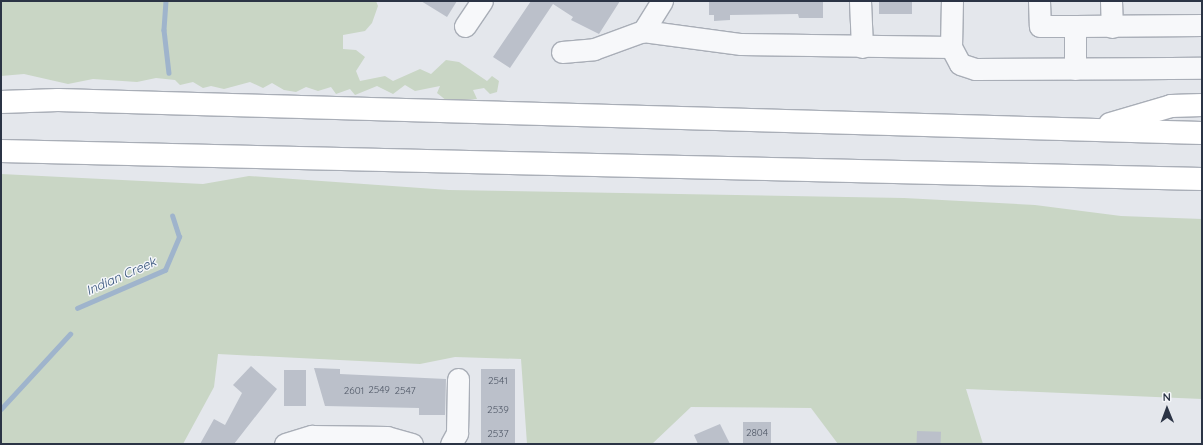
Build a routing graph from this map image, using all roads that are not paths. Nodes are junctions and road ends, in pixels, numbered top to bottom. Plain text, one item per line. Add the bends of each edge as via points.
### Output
1 (482, 1) edge
2 (662, 1) edge
3 (860, 1) edge
4 (952, 1) edge
5 (1040, 1) edge
6 (1111, 1) edge
7 (1202, 25) edge
8 (465, 26) dead end
9 (1075, 26) junction
10 (1112, 27) junction
11 (643, 31) junction
12 (862, 47) junction
13 (951, 47) junction
14 (562, 52) dead end
15 (1202, 68) edge
16 (1075, 69) junction
17 (1, 102) edge
18 (1202, 105) edge
19 (1093, 130) junction
20 (1202, 133) edge
21 (1, 151) edge
22 (1202, 178) edge
23 (458, 379) dead end
24 (285, 444) edge
25 (412, 444) edge
26 (451, 444) edge

1 - 8 street
2 - 11 street
3 - 12 street
4 - 13 street
5 - 9 street via 1040,26
6 - 10 street
7 - 10 street
9 - 10 street
9 - 16 street
11 - 12 street via 741,44
11 - 14 street via 594,49
12 - 13 street
13 - 16 street via 960,64 975,69
15 - 16 street
17 - 19 highway via 58,100
18 - 19 highway via 1171,106
19 - 20 highway
21 - 22 highway
23 - 26 street via 456,433
24 - 25 street via 312,436 387,437

